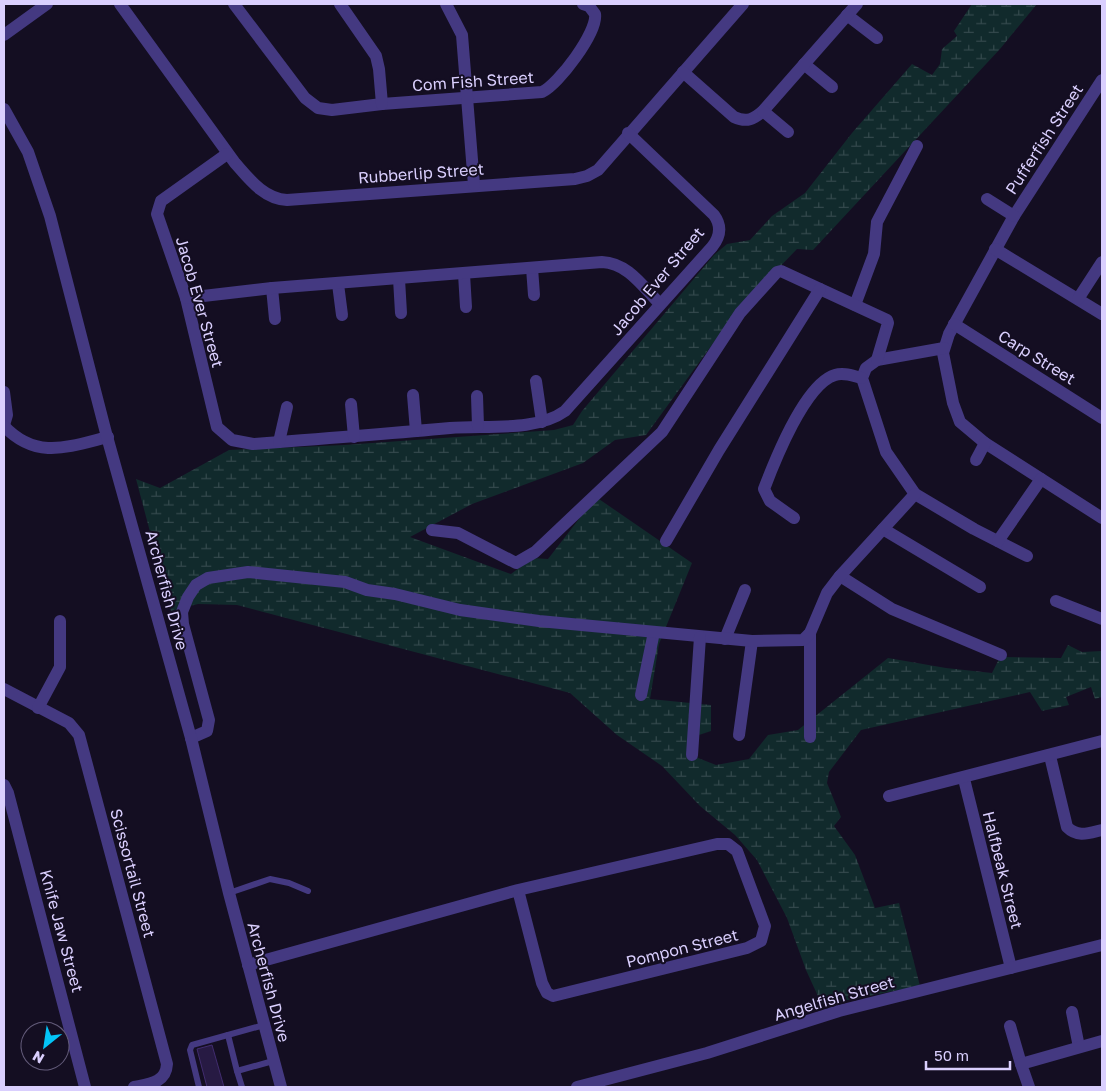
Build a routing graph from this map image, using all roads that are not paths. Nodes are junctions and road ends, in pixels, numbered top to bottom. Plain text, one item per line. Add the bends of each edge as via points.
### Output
1 (47, 4) edge
2 (120, 4) edge
3 (234, 4) edge
4 (340, 4) edge
5 (446, 4) edge
6 (583, 4) edge
7 (743, 4) edge
8 (857, 4) edge
9 (847, 15) junction
10 (4, 35) edge
11 (877, 38) dead end
12 (804, 64) junction
13 (683, 72) junction
14 (1102, 80) edge
15 (832, 87) dead end
16 (468, 98) junction
17 (382, 104) junction
18 (4, 108) edge
19 (764, 111) junction
20 (788, 132) dead end
21 (628, 134) junction
22 (917, 146) dead end
23 (228, 154) junction
24 (474, 185) junction
25 (987, 199) dead end
26 (1014, 216) junction
27 (995, 249) junction
28 (1102, 262) edge
29 (532, 268) junction
30 (464, 274) junction
31 (399, 279) junction
32 (338, 284) junction
33 (272, 288) junction
34 (820, 289) junction
35 (534, 296) dead end
36 (186, 298) junction
37 (1078, 299) junction
38 (660, 304) junction
39 (855, 305) junction
40 (466, 307) dead end
41 (401, 312) dead end
42 (342, 314) dead end
43 (1102, 314) edge
44 (275, 319) dead end
45 (954, 324) junction
46 (944, 348) junction
47 (877, 360) junction
48 (862, 378) junction
49 (536, 381) dead end
50 (4, 392) edge
51 (413, 395) dead end
52 (477, 396) dead end
53 (351, 404) dead end
54 (287, 407) dead end
55 (1102, 418) edge
56 (542, 422) junction
57 (4, 425) edge
58 (478, 426) junction
59 (416, 431) junction
60 (108, 437) junction
61 (354, 437) junction
62 (279, 442) junction
63 (985, 443) junction
64 (976, 460) dead end
65 (1041, 479) junction
66 (915, 494) junction
67 (794, 518) dead end
68 (1102, 518) edge
69 (883, 529) junction
70 (432, 530) dead end
71 (666, 541) dead end
72 (998, 541) junction
73 (1027, 556) dead end
74 (840, 576) junction
75 (980, 587) dead end
76 (745, 590) dead end
77 (1056, 601) dead end
78 (1102, 619) edge
79 (60, 621) dead end
80 (654, 632) junction
81 (810, 633) junction
82 (700, 637) junction
83 (725, 639) junction
84 (752, 641) junction
85 (1001, 655) dead end
86 (4, 689) edge
87 (641, 695) dead end
88 (38, 708) junction
89 (739, 735) dead end
90 (191, 738) junction
91 (810, 738) dead end
92 (1102, 741) edge
93 (692, 754) dead end
94 (1050, 756) junction
95 (964, 779) junction
96 (4, 785) edge
97 (889, 796) dead end
98 (1102, 830) edge
99 (518, 890) junction
100 (308, 891) dead end
101 (229, 893) junction
102 (1102, 945) edge
103 (248, 965) junction
104 (1011, 968) junction
105 (1072, 1012) dead end
106 (264, 1025) junction
107 (1010, 1026) dead end
108 (228, 1035) junction
109 (1102, 1041) edge
110 (1078, 1047) junction
111 (273, 1061) junction
112 (1021, 1064) junction
113 (238, 1071) junction
114 (85, 1087) edge
115 (134, 1087) edge
116 (199, 1087) edge
117 (242, 1087) edge
118 (281, 1087) edge
119 (577, 1087) edge
120 (1029, 1087) edge

1 - 10 street
2 - 23 street, Rubberlip Street
3 - 17 street, Com Fish Street via 312,105 332,110
4 - 17 street via 376,56
5 - 16 street via 462,35
6 - 16 street, Com Fish Street via 595,14 593,27 574,58 550,87 533,94
7 - 13 street, Rubberlip Street
8 - 9 street
9 - 11 street
9 - 12 street
12 - 15 street
12 - 19 street
13 - 19 street via 734,117 749,120
13 - 21 street, Rubberlip Street
14 - 26 street, Pufferfish Street
16 - 17 street, Com Fish Street
16 - 24 street
18 - 60 street, Archerfish Drive via 39,179
19 - 20 street
21 - 24 street, Rubberlip Street via 598,170 587,176
21 - 38 street, Jacob Ever Street via 714,215 719,224 715,243
22 - 39 street via 877,222 874,254
23 - 24 street, Rubberlip Street via 254,184 276,199
23 - 36 street, Jacob Ever Street via 165,198 157,209
25 - 26 street, Pufferfish Street
26 - 27 street, Pufferfish Street
27 - 37 street
27 - 45 street, Pufferfish Street
28 - 37 street
29 - 30 street
29 - 35 street
29 - 38 street via 614,263 625,268
30 - 31 street
30 - 40 street
31 - 32 street
31 - 41 street
32 - 33 street
32 - 42 street
33 - 36 street
33 - 44 street
34 - 39 street
34 - 70 street via 782,271 777,272 740,313 662,432 576,516 521,562 511,561 458,533
34 - 71 street
36 - 62 street, Jacob Ever Street via 217,427 239,442
37 - 43 street
38 - 56 street, Jacob Ever Street via 565,411
39 - 47 street via 887,320
45 - 46 street, Pufferfish Street
45 - 55 street, Carp Street
46 - 47 street
46 - 63 street via 956,416 964,427
47 - 48 street via 866,368
48 - 66 street via 886,452
48 - 67 street via 841,373 824,380 813,391 782,445 764,489 770,501
49 - 56 street
50 - 57 street via 8,414
51 - 59 street
52 - 58 street
53 - 61 street
54 - 62 street
56 - 58 street, Jacob Ever Street
57 - 60 street via 24,442 44,449
58 - 59 street, Jacob Ever Street
59 - 61 street, Jacob Ever Street
60 - 90 street, Archerfish Drive
61 - 62 street, Jacob Ever Street
63 - 64 street
63 - 65 street
65 - 68 street
65 - 72 street
66 - 69 street
66 - 72 street
69 - 74 street
69 - 75 street
72 - 73 street
74 - 81 street via 827,593
74 - 85 street via 892,609
76 - 83 street
77 - 78 street
79 - 88 street via 60,667
80 - 82 street
80 - 87 street
80 - 90 street via 539,622 460,610 367,590 345,582 248,572 208,578 196,585 182,612 209,720 207,731
81 - 84 street via 803,640
81 - 91 street
82 - 83 street
82 - 93 street
83 - 84 street
84 - 89 street
86 - 88 street, Scissortail Street
88 - 115 street, Scissortail Street via 69,723 79,735 167,1064 164,1075 157,1082
90 - 101 street, Archerfish Drive
92 - 94 street
94 - 95 street
94 - 98 street via 1067,827 1081,835
95 - 97 street
95 - 104 street, Halfbeak Street
96 - 114 street, Knife Jaw Street
99 - 99 street, Pompon Street via 712,844 728,844 737,851 765,932 762,941 747,948 553,996 547,993 542,983
99 - 103 street, Pompon Street
100 - 101 lane via 270,879
101 - 103 street, Archerfish Drive
102 - 104 street, Angelfish Street
103 - 106 street, Archerfish Drive
104 - 119 street, Angelfish Street via 839,1010 707,1053
105 - 110 street
106 - 108 lane
106 - 111 street, Archerfish Drive
107 - 112 street
108 - 113 lane
108 - 116 lane via 194,1044 191,1048
109 - 110 street
110 - 112 street
111 - 113 lane
111 - 118 street, Archerfish Drive
112 - 120 street
113 - 117 lane

